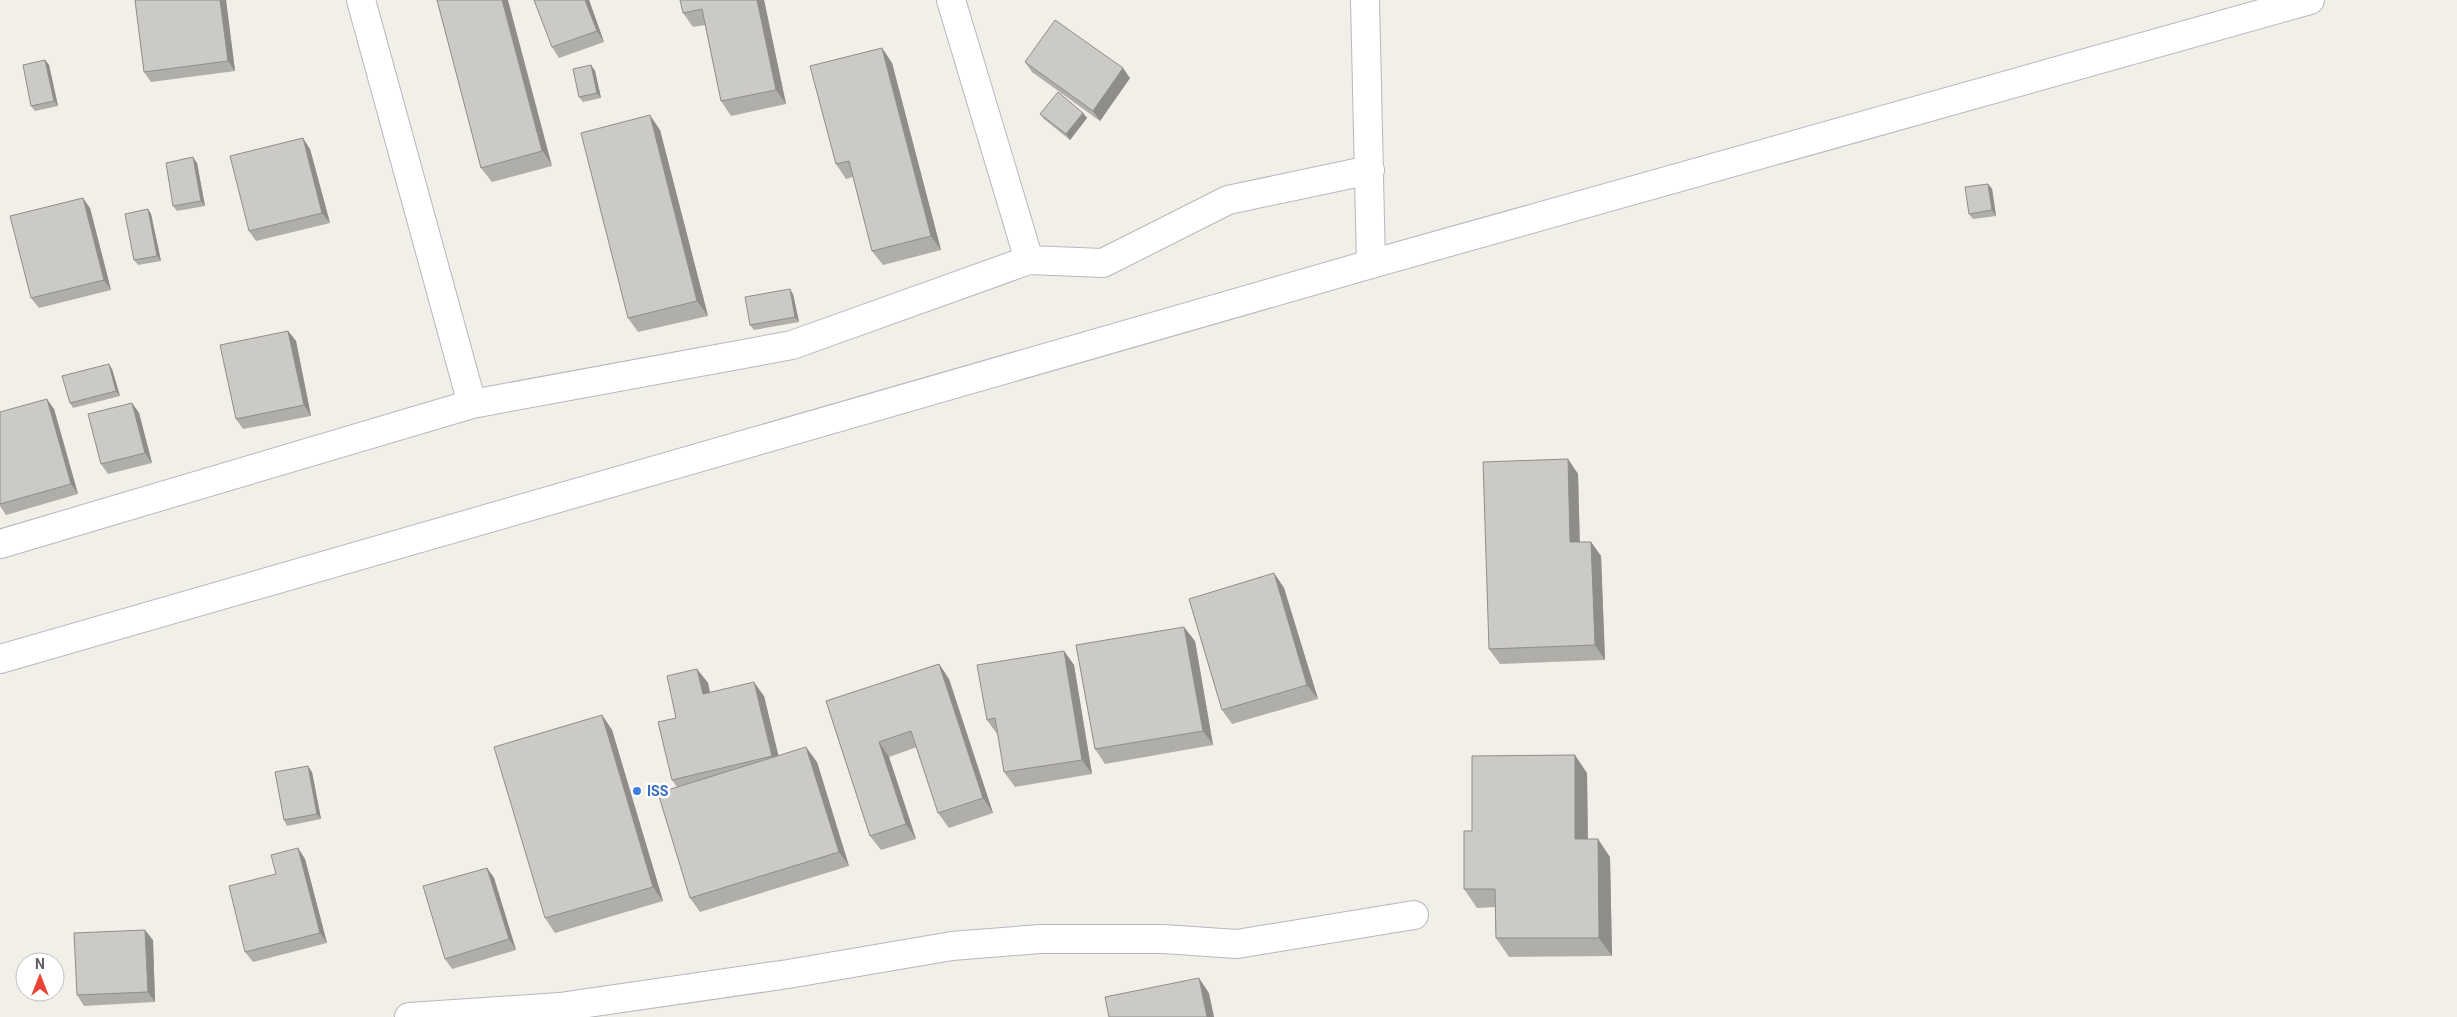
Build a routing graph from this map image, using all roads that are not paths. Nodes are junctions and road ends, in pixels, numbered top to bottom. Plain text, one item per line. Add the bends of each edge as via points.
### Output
1 (361, 0) edge
2 (952, 0) edge
3 (1365, 0) edge
4 (2310, 0) edge
5 (1370, 170) junction
6 (1029, 260) junction
7 (1372, 264) junction
8 (472, 404) junction
9 (0, 544) edge
10 (0, 660) edge
11 (1414, 915) dead end
12 (409, 1017) edge

1 - 8 street
2 - 6 street
3 - 5 street
4 - 7 street
5 - 6 street via 1228,200 1103,263
5 - 7 street
6 - 8 street via 792,345
7 - 10 street
8 - 9 street
11 - 12 street via 1237,944 1163,939 1040,939 952,946 560,1007

